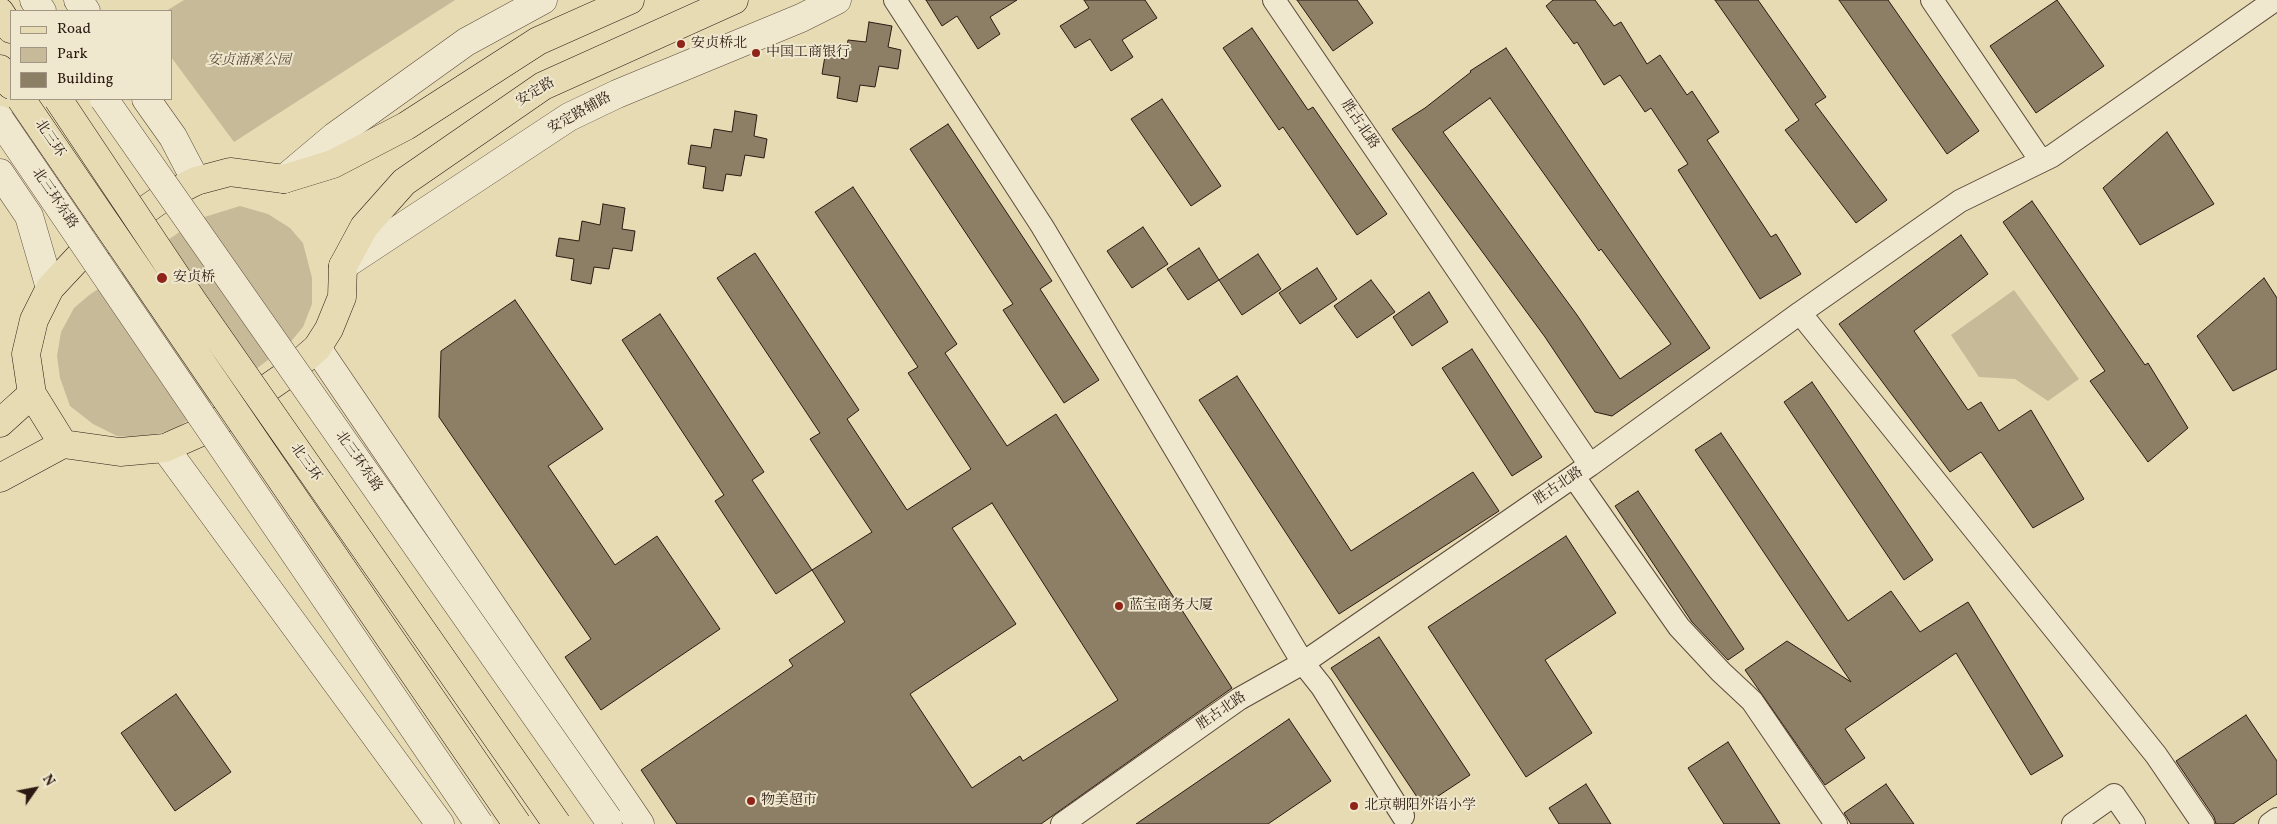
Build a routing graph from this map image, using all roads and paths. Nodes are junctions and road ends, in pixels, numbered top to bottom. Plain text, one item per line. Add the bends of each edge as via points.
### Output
1 (543, 0) edge
2 (630, 0) edge
3 (734, 0) edge
4 (837, 0) edge
5 (895, 0) edge
6 (1274, 0) edge
7 (1932, 0) edge
8 (2275, 0) edge
9 (0, 12) edge
10 (10, 27) edge
11 (0, 68) edge
12 (10, 83) edge
13 (22, 100) edge
14 (59, 100) edge
15 (105, 100) edge
16 (147, 100) edge
17 (0, 120) edge
18 (2041, 162) junction
19 (0, 173) edge
20 (284, 179) junction
21 (196, 181) junction
22 (343, 266) junction
23 (50, 288) junction
24 (1800, 313) junction
25 (316, 348) junction
26 (32, 394) junction
27 (0, 424) edge
28 (63, 444) junction
29 (165, 448) junction
30 (1582, 471) junction
31 (0, 478) edge
32 (1303, 663) junction
33 (1403, 816) dead end
34 (2277, 819) edge
35 (610, 822) edge
36 (440, 824) edge
37 (479, 824) edge
38 (517, 824) edge
39 (557, 824) edge
40 (640, 824) edge
41 (1062, 824) edge
42 (1836, 824) edge
43 (2073, 824) edge
44 (2134, 824) edge
45 (2203, 824) edge
46 (2270, 824) edge

1 - 20 street via 466,42 335,136
2 - 20 main road via 538,41 369,147 323,168
3 - 22 main road, 安定路 via 543,86 404,182 364,227
4 - 22 street, 安定路辅路 via 569,117
5 - 32 street via 1042,226
6 - 30 street, 胜古北路
7 - 18 street
8 - 18 street
9 - 10 main road
11 - 12 main road
13 - 38 main road, 北三环, bridge
14 - 39 main road, 北三环, bridge via 192,300
15 - 35 street, 北三环东路, bridge
16 - 21 street
17 - 37 street, 北三环东路, bridge
18 - 24 street via 1960,201
19 - 23 street via 30,216
20 - 21 main road via 230,172
21 - 23 main road via 161,199 79,256
22 - 25 main road via 342,297 330,329
23 - 26 main road via 34,320 26,354
24 - 30 street
24 - 45 street via 2156,755
25 - 29 main road via 282,378 208,429
25 - 40 street
26 - 27 main road
26 - 28 main road
28 - 29 main road via 120,452
28 - 31 main road
29 - 36 street
30 - 32 street, 胜古北路
30 - 42 street via 1679,627 1752,701
32 - 33 street via 1322,687
32 - 41 street, 胜古北路 via 1239,699
34 - 46 street
43 - 44 street via 2114,795

